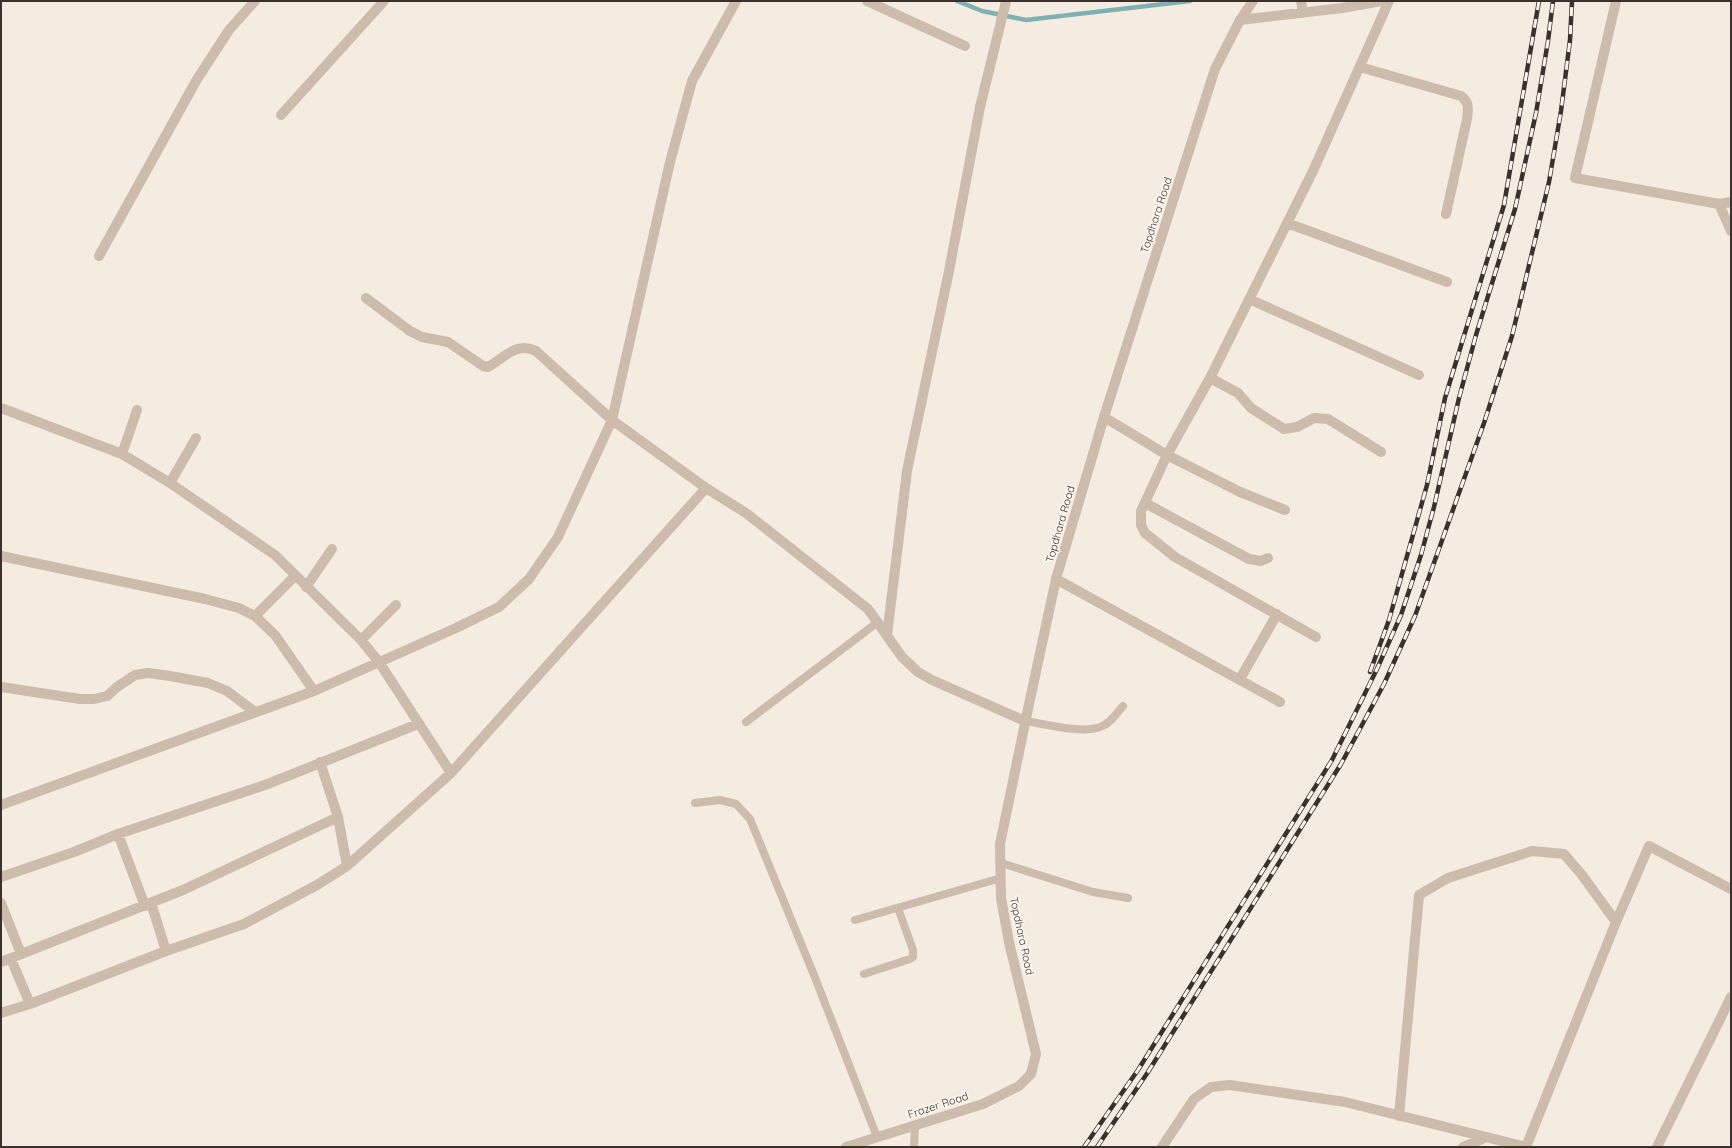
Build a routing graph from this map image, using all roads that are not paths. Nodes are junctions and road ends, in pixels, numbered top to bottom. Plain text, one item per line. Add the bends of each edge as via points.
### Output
1 (255, 1) edge
2 (384, 1) edge
3 (736, 1) edge
4 (867, 1) edge
5 (1006, 1) edge
6 (1253, 1) edge
7 (1301, 1) edge
8 (1382, 1) edge
9 (1389, 1) edge
10 (1616, 1) edge
11 (1303, 13) junction
12 (1240, 20) junction
13 (965, 46) dead end
14 (1360, 67) junction
15 (281, 115) dead end
16 (1731, 202) edge
17 (1719, 204) junction
18 (1446, 214) dead end
19 (1287, 223) junction
20 (1731, 231) edge
21 (99, 256) dead end
22 (1448, 282) dead end
23 (366, 298) dead end
24 (1249, 299) junction
25 (1419, 375) dead end
26 (1210, 378) junction
27 (1, 408) edge
28 (137, 410) dead end
29 (1104, 417) junction
30 (612, 420) junction
31 (196, 438) dead end
32 (1381, 452) dead end
33 (122, 454) junction
34 (1168, 456) junction
35 (170, 483) junction
36 (706, 488) junction
37 (1145, 503) junction
38 (1285, 510) dead end
39 (332, 549) dead end
40 (1, 556) edge
41 (1268, 558) dead end
42 (295, 576) junction
43 (1056, 579) junction
44 (306, 587) junction
45 (396, 605) dead end
46 (1277, 614) junction
47 (255, 616) junction
48 (878, 622) junction
49 (887, 635) junction
50 (1316, 637) dead end
51 (361, 640) junction
52 (379, 662) junction
53 (1240, 679) junction
54 (1, 687) edge
55 (314, 690) junction
56 (1280, 702) dead end
57 (1123, 706) dead end
58 (255, 712) junction
59 (1025, 721) junction
60 (746, 722) dead end
61 (418, 724) junction
62 (320, 762) junction
63 (451, 773) junction
64 (2, 801) edge
65 (695, 803) dead end
66 (338, 817) junction
67 (118, 834) junction
68 (1001, 863) junction
69 (347, 866) junction
70 (1, 877) edge
71 (1001, 878) junction
72 (1731, 889) edge
73 (1128, 898) dead end
74 (1, 903) edge
75 (148, 904) junction
76 (898, 908) junction
77 (855, 920) dead end
78 (1616, 922) junction
79 (166, 951) junction
80 (21, 954) junction
81 (11, 959) junction
82 (1, 962) edge
83 (864, 974) dead end
84 (1731, 997) edge
85 (30, 1004) junction
86 (1, 1013) edge
87 (1031, 1074) joint
88 (1399, 1116) junction
89 (915, 1125) junction
90 (877, 1137) junction
91 (1487, 1137) junction
92 (846, 1147) edge
93 (914, 1147) edge
94 (1162, 1147) edge
95 (1463, 1147) edge
96 (1526, 1147) edge
97 (1657, 1147) edge

1 - 21 street via 229,30 196,80
2 - 15 street
3 - 30 street via 692,81 670,162
4 - 13 street
5 - 49 street via 980,107 907,471
6 - 12 street, Topdhara Road
7 - 11 street
8 - 11 street
9 - 14 street
10 - 17 street via 1575,178
11 - 12 street
12 - 29 street, Topdhara Road via 1216,69
14 - 18 street via 1461,96 1467,100 1467,119
14 - 19 street
16 - 17 street
17 - 20 street
19 - 22 street
19 - 24 street
23 - 30 street via 410,331 422,337 448,342 483,366 488,367 513,350 531,348
24 - 25 street
24 - 26 street
26 - 32 street via 1238,393 1250,408 1284,429 1297,427 1314,418 1328,419
26 - 34 street
27 - 33 street
28 - 33 street
29 - 34 street
29 - 43 street, Topdhara Road
30 - 36 street
30 - 52 street via 558,537 529,578 499,607
31 - 35 street
33 - 35 street
34 - 37 street
34 - 38 street via 1240,492
35 - 42 street via 275,556
36 - 48 street via 746,513 805,558 868,609
36 - 63 street
37 - 41 street via 1249,559 1261,561
37 - 46 street via 1140,525 1145,533 1175,557
39 - 44 street
40 - 47 street via 205,599 239,608
42 - 44 street
42 - 47 street
43 - 53 street
43 - 59 street, Topdhara Road
44 - 51 street
45 - 51 street
46 - 50 street
46 - 53 street
47 - 55 street via 275,635
48 - 49 street
48 - 60 lane
49 - 59 street via 902,657 918,672
51 - 52 street
52 - 55 street
52 - 61 street
53 - 56 street
54 - 58 street via 80,700 94,699 107,696 136,675 148,673 208,683 227,691
55 - 58 street
57 - 59 lane via 1112,719 1100,727 1079,730
58 - 64 street
59 - 68 street, Topdhara Road via 1000,844
61 - 62 street
61 - 63 street
62 - 66 street
62 - 67 street via 265,785
63 - 69 street
65 - 90 lane via 720,800 736,804 750,818
66 - 69 street
66 - 75 street via 184,890
67 - 70 street
67 - 75 street
68 - 71 street, Topdhara Road
68 - 73 lane via 1093,892
69 - 79 street via 244,924
71 - 76 lane
71 - 87 street, Topdhara Road via 1001,898 1009,942 1036,1054
72 - 78 street via 1649,846
74 - 80 street
75 - 79 street
75 - 80 street
76 - 77 lane
76 - 83 lane via 913,950 913,957
78 - 88 street via 1564,854 1532,851 1448,878 1419,895
78 - 96 street
79 - 85 street
80 - 81 street
81 - 82 street
81 - 85 street
84 - 97 street
85 - 86 street
87 - 89 street, Frazer Road via 1019,1086 983,1104
88 - 91 street
88 - 94 street via 1345,1102 1230,1085 1211,1088 1194,1099
89 - 90 street, Frazer Road
89 - 93 lane
90 - 92 street, Frazer Road
91 - 95 street
91 - 96 street

